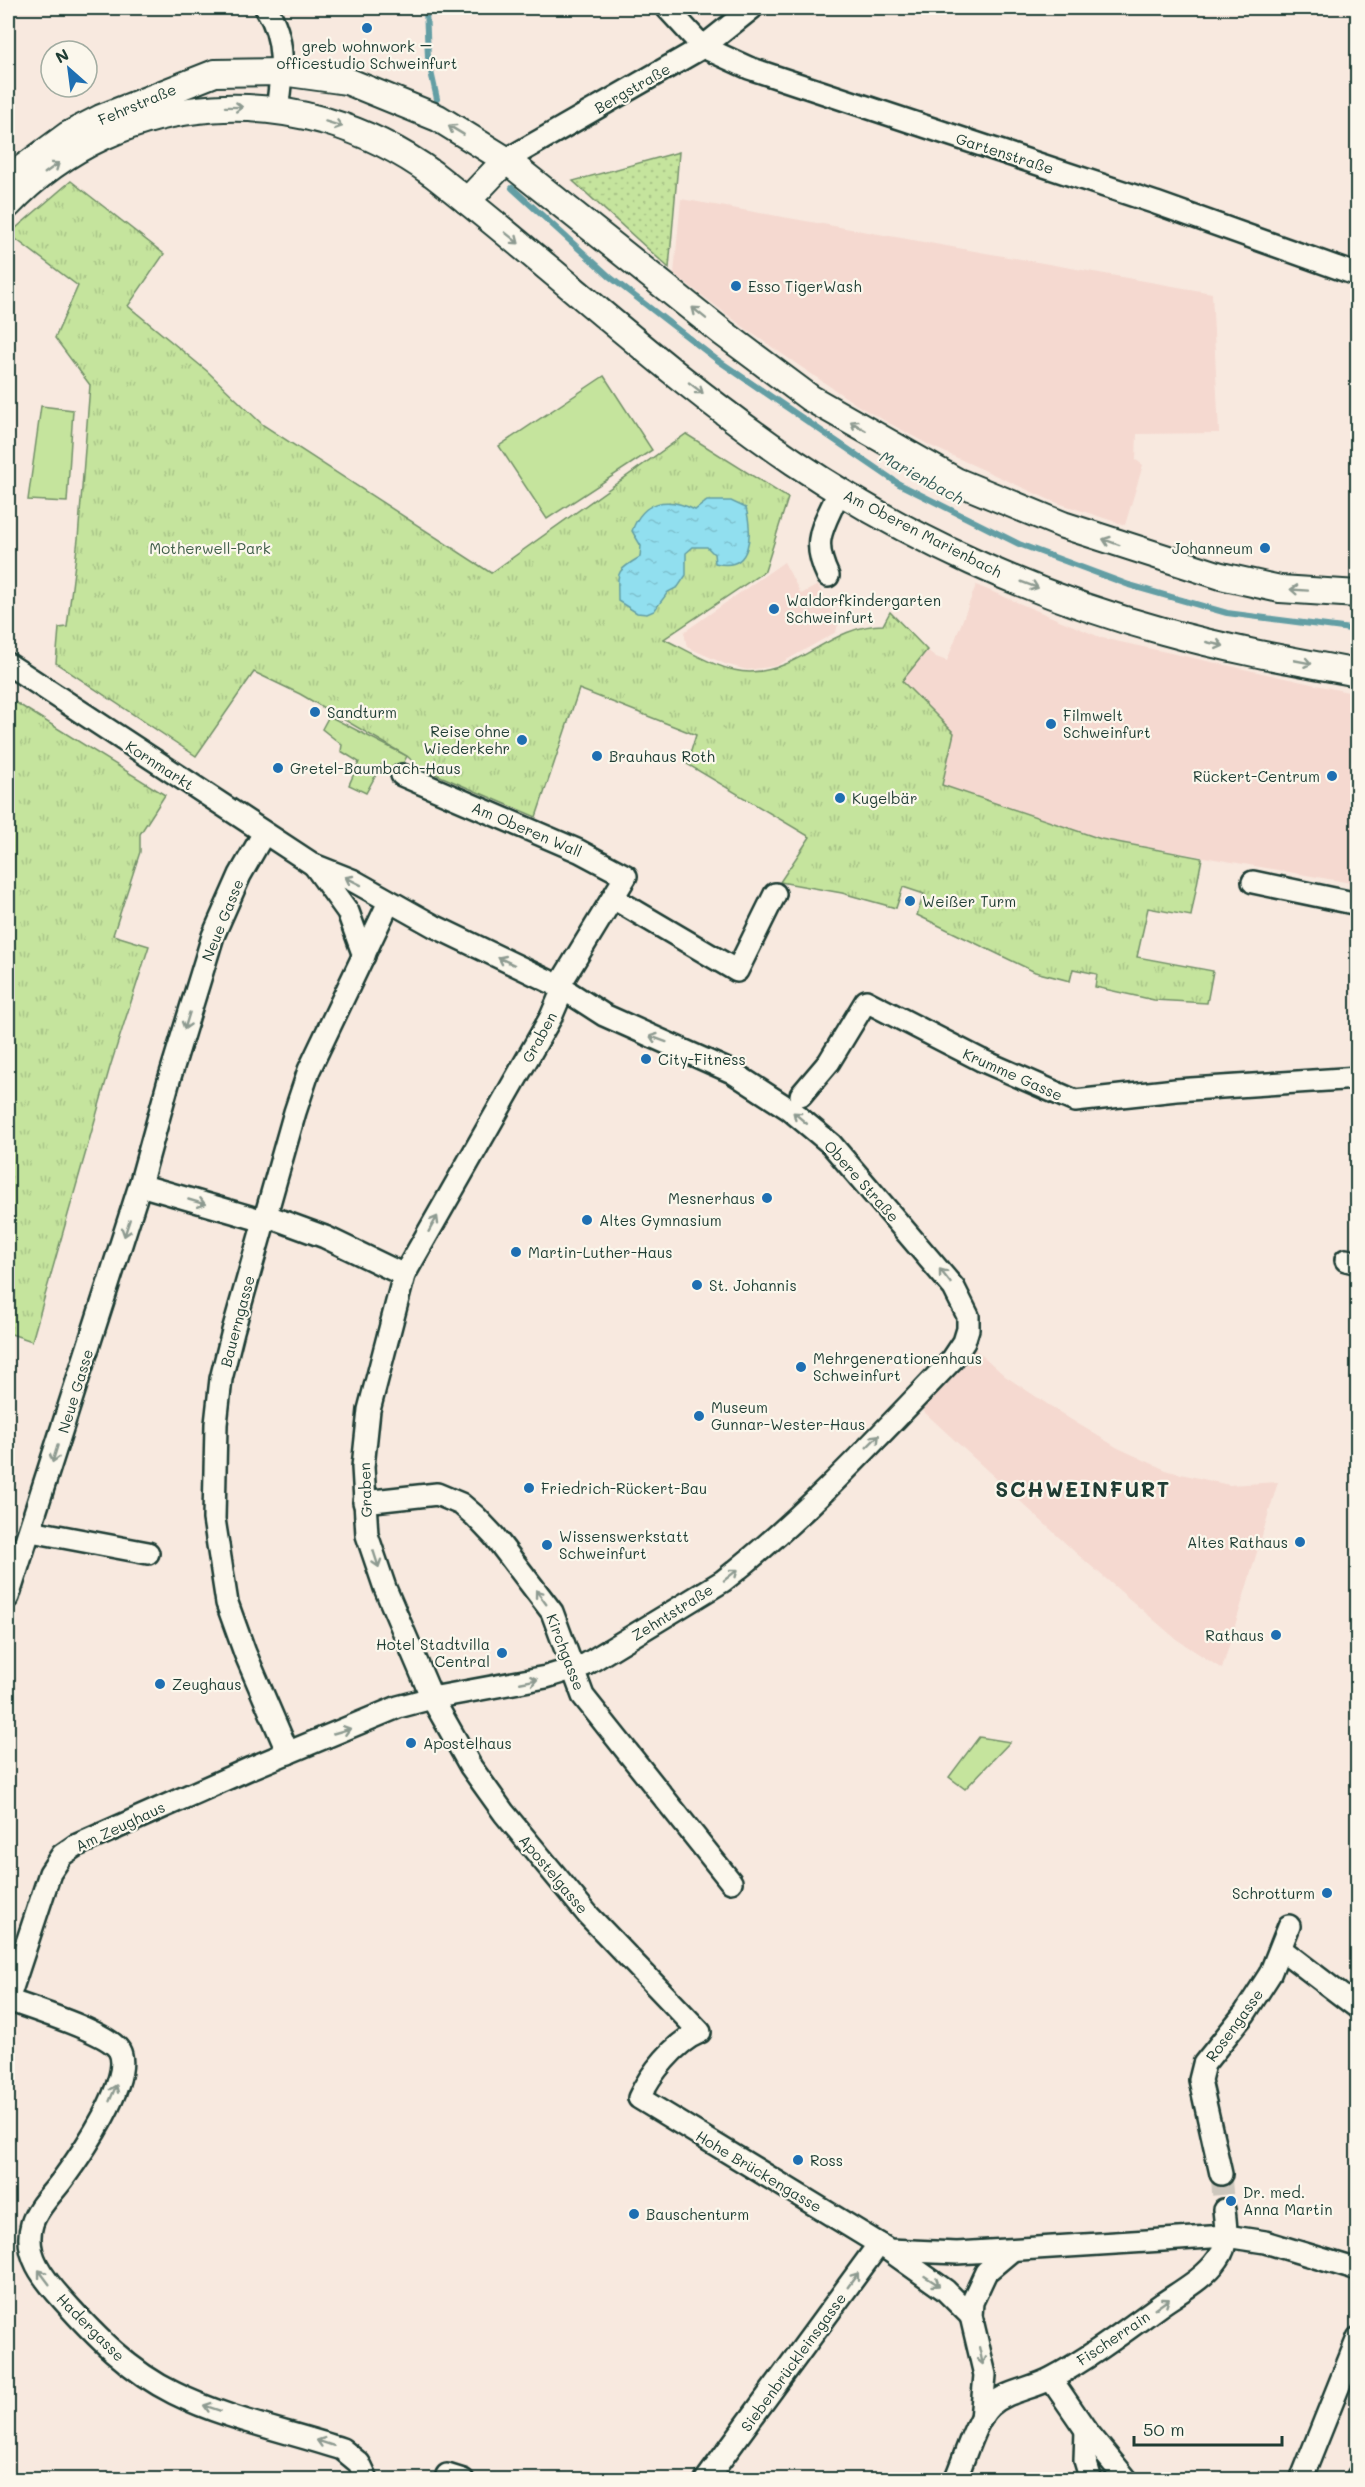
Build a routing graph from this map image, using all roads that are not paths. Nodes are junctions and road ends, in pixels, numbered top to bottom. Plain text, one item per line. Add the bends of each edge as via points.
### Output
1 (266, 8) edge
2 (667, 8) edge
3 (752, 8) edge
4 (703, 46) junction
5 (282, 72) junction
6 (277, 110) junction
7 (506, 160) junction
8 (8, 179) edge
9 (467, 201) junction
10 (8, 205) edge
11 (1358, 275) edge
12 (839, 491) junction
13 (828, 576) dead end
14 (1358, 594) edge
15 (8, 664) edge
16 (1358, 673) edge
17 (402, 775) dead end
18 (264, 833) junction
19 (314, 865) junction
20 (1253, 882) dead end
21 (775, 894) dead end
22 (613, 898) junction
23 (389, 902) junction
24 (1358, 904) edge
25 (364, 956) junction
26 (559, 986) junction
27 (1358, 1078) edge
28 (801, 1095) dead end
29 (141, 1185) junction
30 (264, 1218) junction
31 (404, 1275) junction
32 (968, 1329) joint
33 (363, 1502) junction
34 (31, 1531) junction
35 (148, 1553) dead end
36 (14, 1557) edge
37 (8, 1597) edge
38 (573, 1670) junction
39 (432, 1698) junction
40 (288, 1753) junction
41 (731, 1882) dead end
42 (1288, 1926) dead end
43 (1281, 1949) junction
44 (8, 2000) edge
45 (1358, 2008) edge
46 (639, 2098) joint
47 (1221, 2174) tunnel mouth
48 (1224, 2210) tunnel mouth
49 (1226, 2236) junction
50 (884, 2247) junction
51 (1011, 2251) junction
52 (1351, 2269) edge
53 (971, 2316) junction
54 (1358, 2338) edge
55 (1051, 2379) junction
56 (981, 2419) junction
57 (1086, 2430) junction
58 (367, 2480) edge
59 (706, 2480) edge
60 (955, 2480) edge
61 (1091, 2480) edge
62 (1127, 2480) edge
63 (1301, 2480) edge

1 - 5 street via 280,37
2 - 4 street, Gartenstraße
3 - 4 street, Bergstraße
4 - 7 street, Bergstraße
4 - 11 street, Gartenstraße via 749,68 1156,203
5 - 6 street
7 -> 5 main road via 438,118 384,95 334,77
5 - 8 main road, Fehrstraße via 230,72 192,81 68,135
6 -> 9 main road, Am Oberen Marienbach via 373,137 406,154
10 -> 6 main road, Fehrstraße via 62,160 147,120 231,106
7 - 9 main road
14 -> 7 main road via 1280,589 1221,576 1063,525 956,481 810,398
9 -> 12 main road, Am Oberen Marienbach via 696,389
12 - 13 street via 818,546
12 -> 16 main road, Am Oberen Marienbach via 938,544 1086,606 1163,632
15 - 18 street, Kornmarkt
17 - 22 street, Am Oberen Wall via 579,851 626,876
18 - 19 street, Kornmarkt
18 -> 29 street, Neue Gasse via 224,909 204,965
23 -> 19 street, Kornmarkt via 352,880
19 - 25 street, Kornmarkt via 348,912
20 - 24 street
21 - 22 street via 737,971
22 - 26 street, Am Oberen Wall
23 - 25 street, Bauerngasse
26 -> 23 street, Kornmarkt
25 - 30 street, Bauerngasse via 309,1070
31 -> 26 street, Graben via 555,1010
32 -> 26 street, Obere Straße via 963,1302 944,1273 831,1144 774,1098 732,1072 604,1015
27 - 28 street, Krumme Gasse via 1075,1101 981,1060 866,1001 829,1062
29 -> 30 street
29 -> 34 street, Neue Gasse
30 - 31 street via 325,1237
30 - 40 street, Bauerngasse via 221,1379 214,1519 231,1614
31 - 33 street, Graben via 369,1410
38 -> 32 street, Zehntstraße via 741,1567 828,1486 952,1360
38 -> 33 street, Kirchgasse via 552,1612 494,1536 460,1504 437,1494
33 -> 39 street, Graben via 368,1535 385,1588
34 - 35 street
34 - 36 street, Neue Gasse
36 - 37 street, Neue Gasse
39 -> 38 street, Zehntstraße
38 - 41 street, Kirchgasse via 583,1696
40 -> 39 street, Zehntstraße via 398,1707
39 - 46 street, Apostelgasse via 471,1767 504,1813 589,1916 700,2032 678,2047 646,2083
40 - 44 street, Am Zeughaus via 75,1846 63,1855 50,1873
42 - 43 street, Rosengasse
43 - 45 street
43 - 47 street, Rosengasse via 1252,2003 1204,2064 1202,2091
58 -> 44 street, Hadergasse via 359,2463 342,2449 204,2405 145,2376 101,2342 38,2269 30,2246 32,2226 93,2136 120,2078 122,2062 118,2049 104,2036
46 - 50 street, Hohe Brückengasse
48 - 49 street
49 - 51 street
49 - 52 street via 1265,2242
55 -> 49 street, Fischerrain via 1204,2273 1218,2259
50 - 51 street via 922,2254
50 -> 53 street, Hohe Brückengasse via 945,2290
59 -> 50 street, Siebenbrückleinsgasse
51 - 53 street via 986,2272 976,2288
53 -> 56 street via 985,2375
54 - 63 street
55 - 56 street, Fischerrain via 1003,2395
55 - 57 street
56 - 60 street
57 - 61 street via 1085,2460
57 - 62 street

